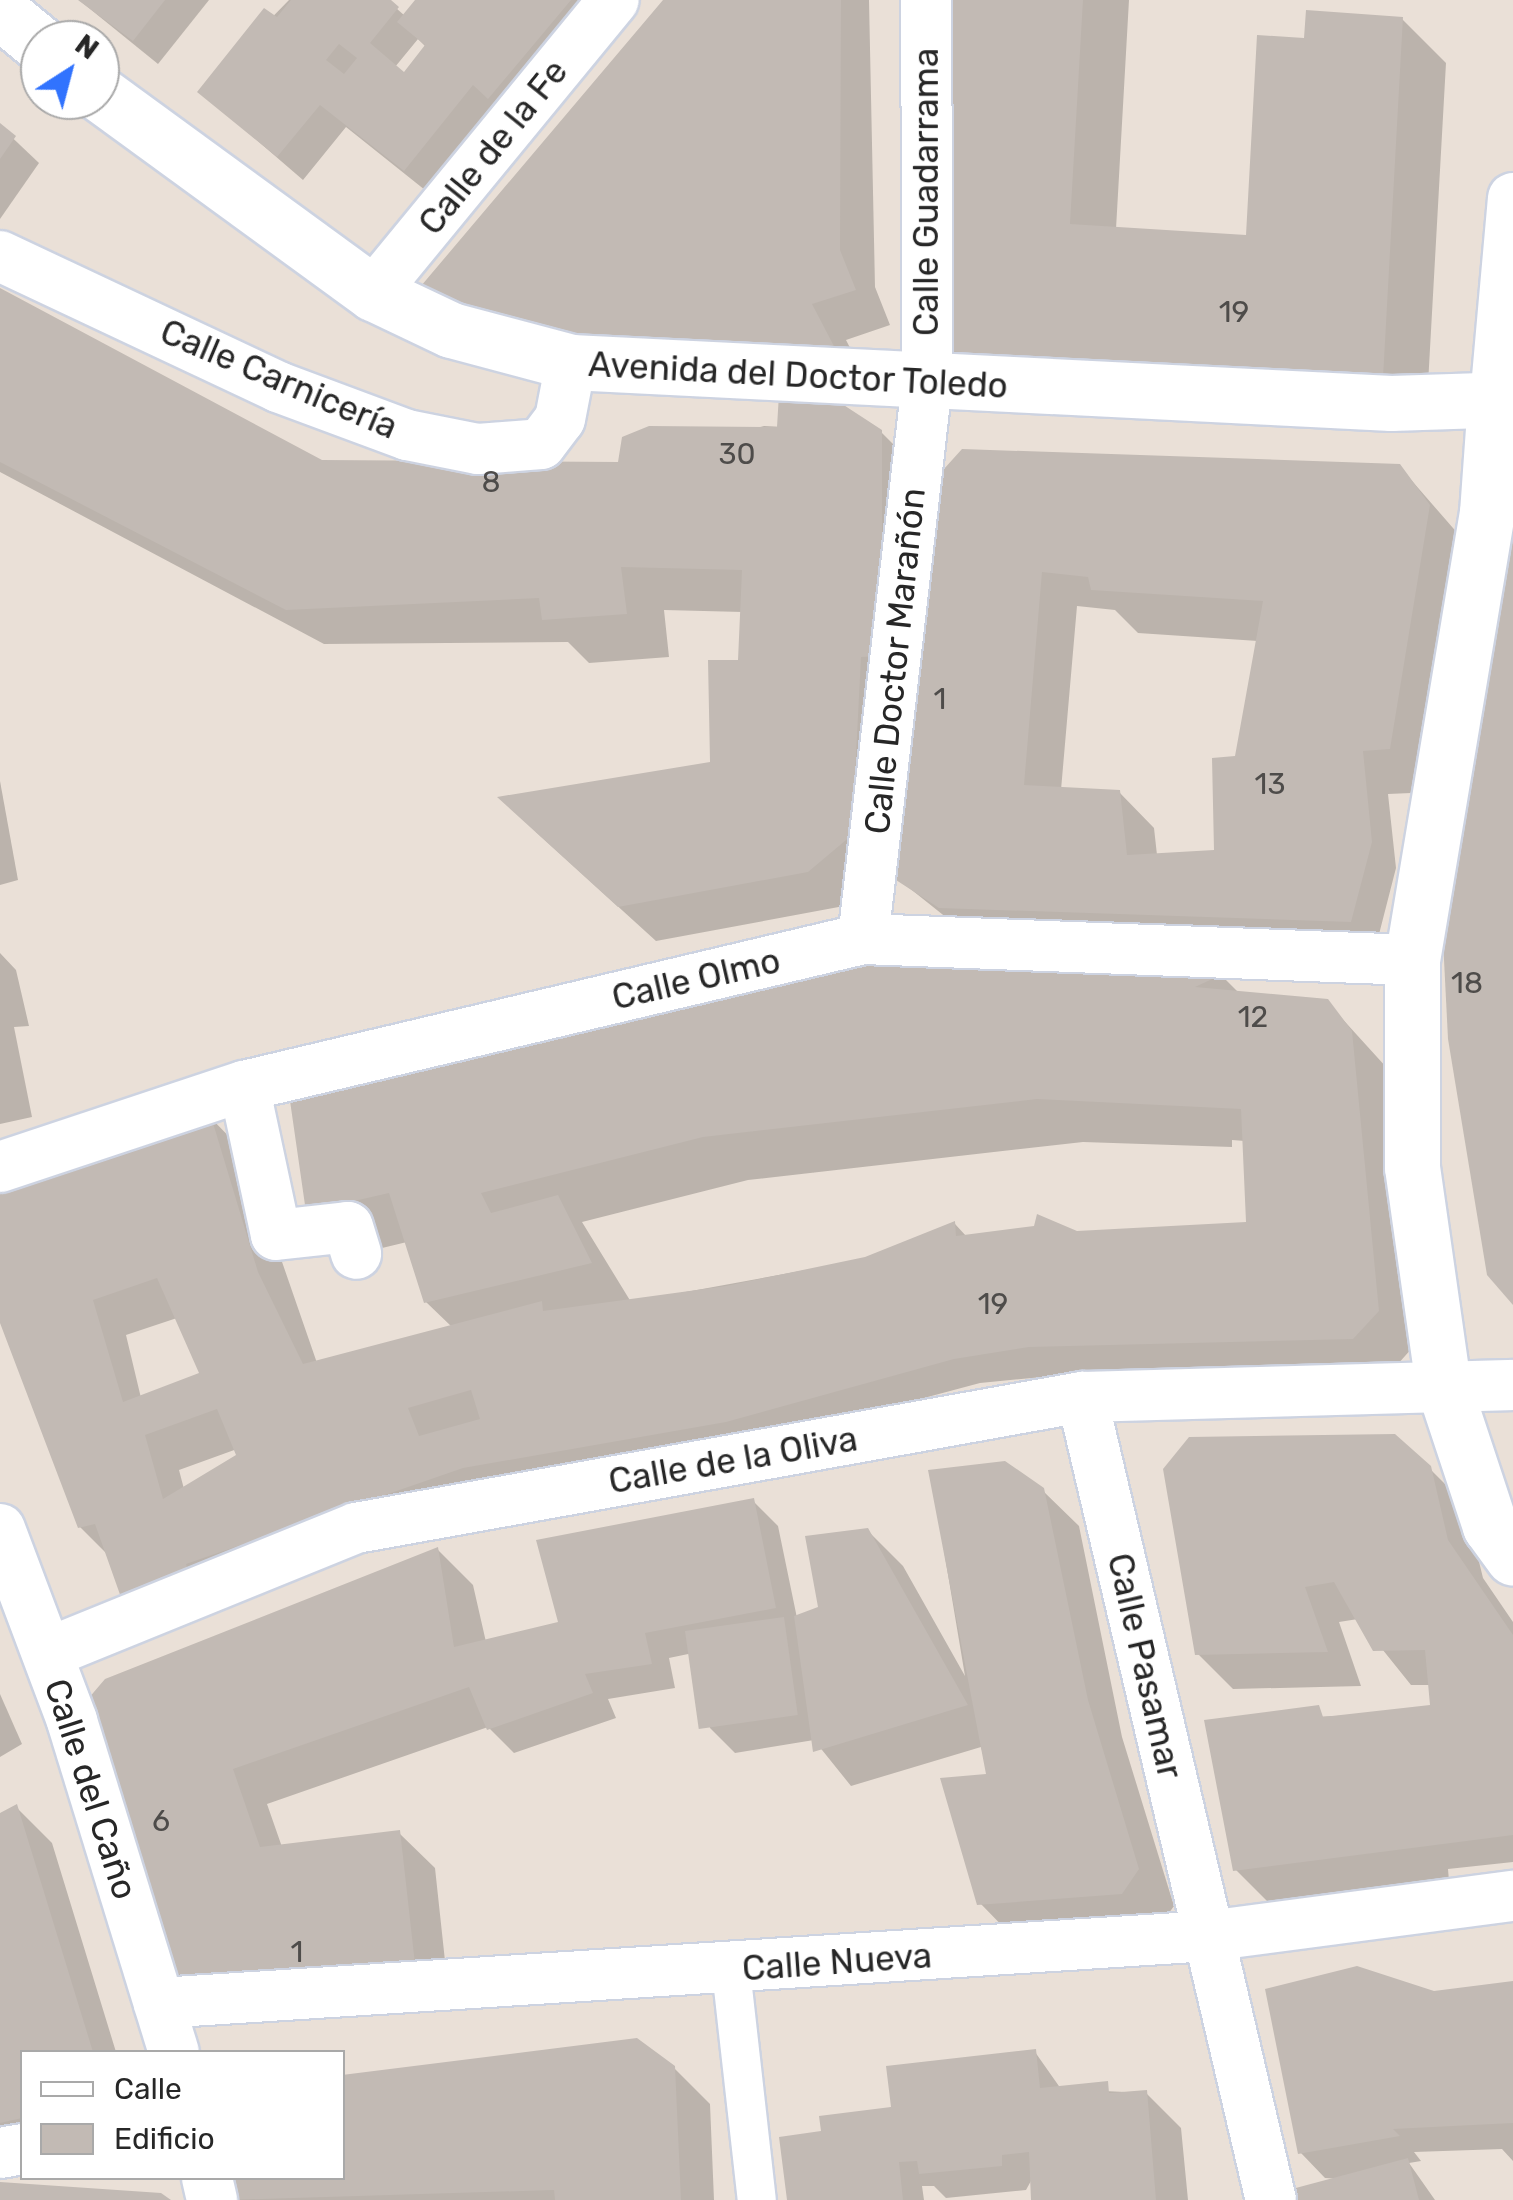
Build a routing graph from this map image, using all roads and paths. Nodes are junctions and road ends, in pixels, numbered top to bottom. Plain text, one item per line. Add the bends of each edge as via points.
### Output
1 (614, 0) edge
2 (926, 0) edge
3 (0, 11) edge
4 (20, 28) edge
5 (120, 109) edge
6 (1513, 198) edge
7 (0, 256) edge
8 (373, 294) junction
9 (571, 362) junction
10 (926, 383) junction
11 (1507, 402) edge
12 (864, 939) junction
13 (1412, 960) junction
14 (244, 1086) junction
15 (0, 1167) edge
16 (356, 1254) dead end
17 (1444, 1384) junction
18 (1513, 1384) edge
19 (1082, 1396) junction
20 (0, 1529) edge
21 (1513, 1558) edge
22 (48, 1653) junction
23 (1513, 1896) edge
24 (1208, 1936) junction
25 (731, 1970) junction
26 (159, 2003) junction
27 (173, 2050) edge
28 (757, 2200) edge
29 (1271, 2200) edge

1 - 8 street, Calle de la Fe
2 - 10 street, Calle Guadarrama
3 - 4 street
5 - 8 street, Avenida del Doctor Toledo
6 - 11 street
7 - 9 street, Calle Carnicería via 278,387 406,435 478,449 542,444 560,420
8 - 9 street, Avenida del Doctor Toledo via 451,330
9 - 10 street, Avenida del Doctor Toledo
10 - 11 street, Avenida del Doctor Toledo
10 - 12 street, Calle Doctor Marañón
11 - 13 street
12 - 13 street, Calle Olmo
12 - 14 street, Calle Olmo
13 - 17 street via 1412,1167
14 - 15 street, Calle Olmo
14 - 16 street via 276,1236 348,1227
17 - 18 street, Calle de la Oliva
17 - 19 street, Calle de la Oliva
17 - 21 street via 1490,1526
19 - 22 street, Calle de la Oliva via 356,1528
19 - 24 street, Calle Pasamar
20 - 22 street, Calle del Caño
22 - 26 street, Calle del Caño
23 - 24 street, Calle Nueva
24 - 25 street, Calle Nueva
24 - 29 street, Calle Pasamar
25 - 26 street, Calle Nueva
25 - 28 street
26 - 27 street, Calle del Caño

